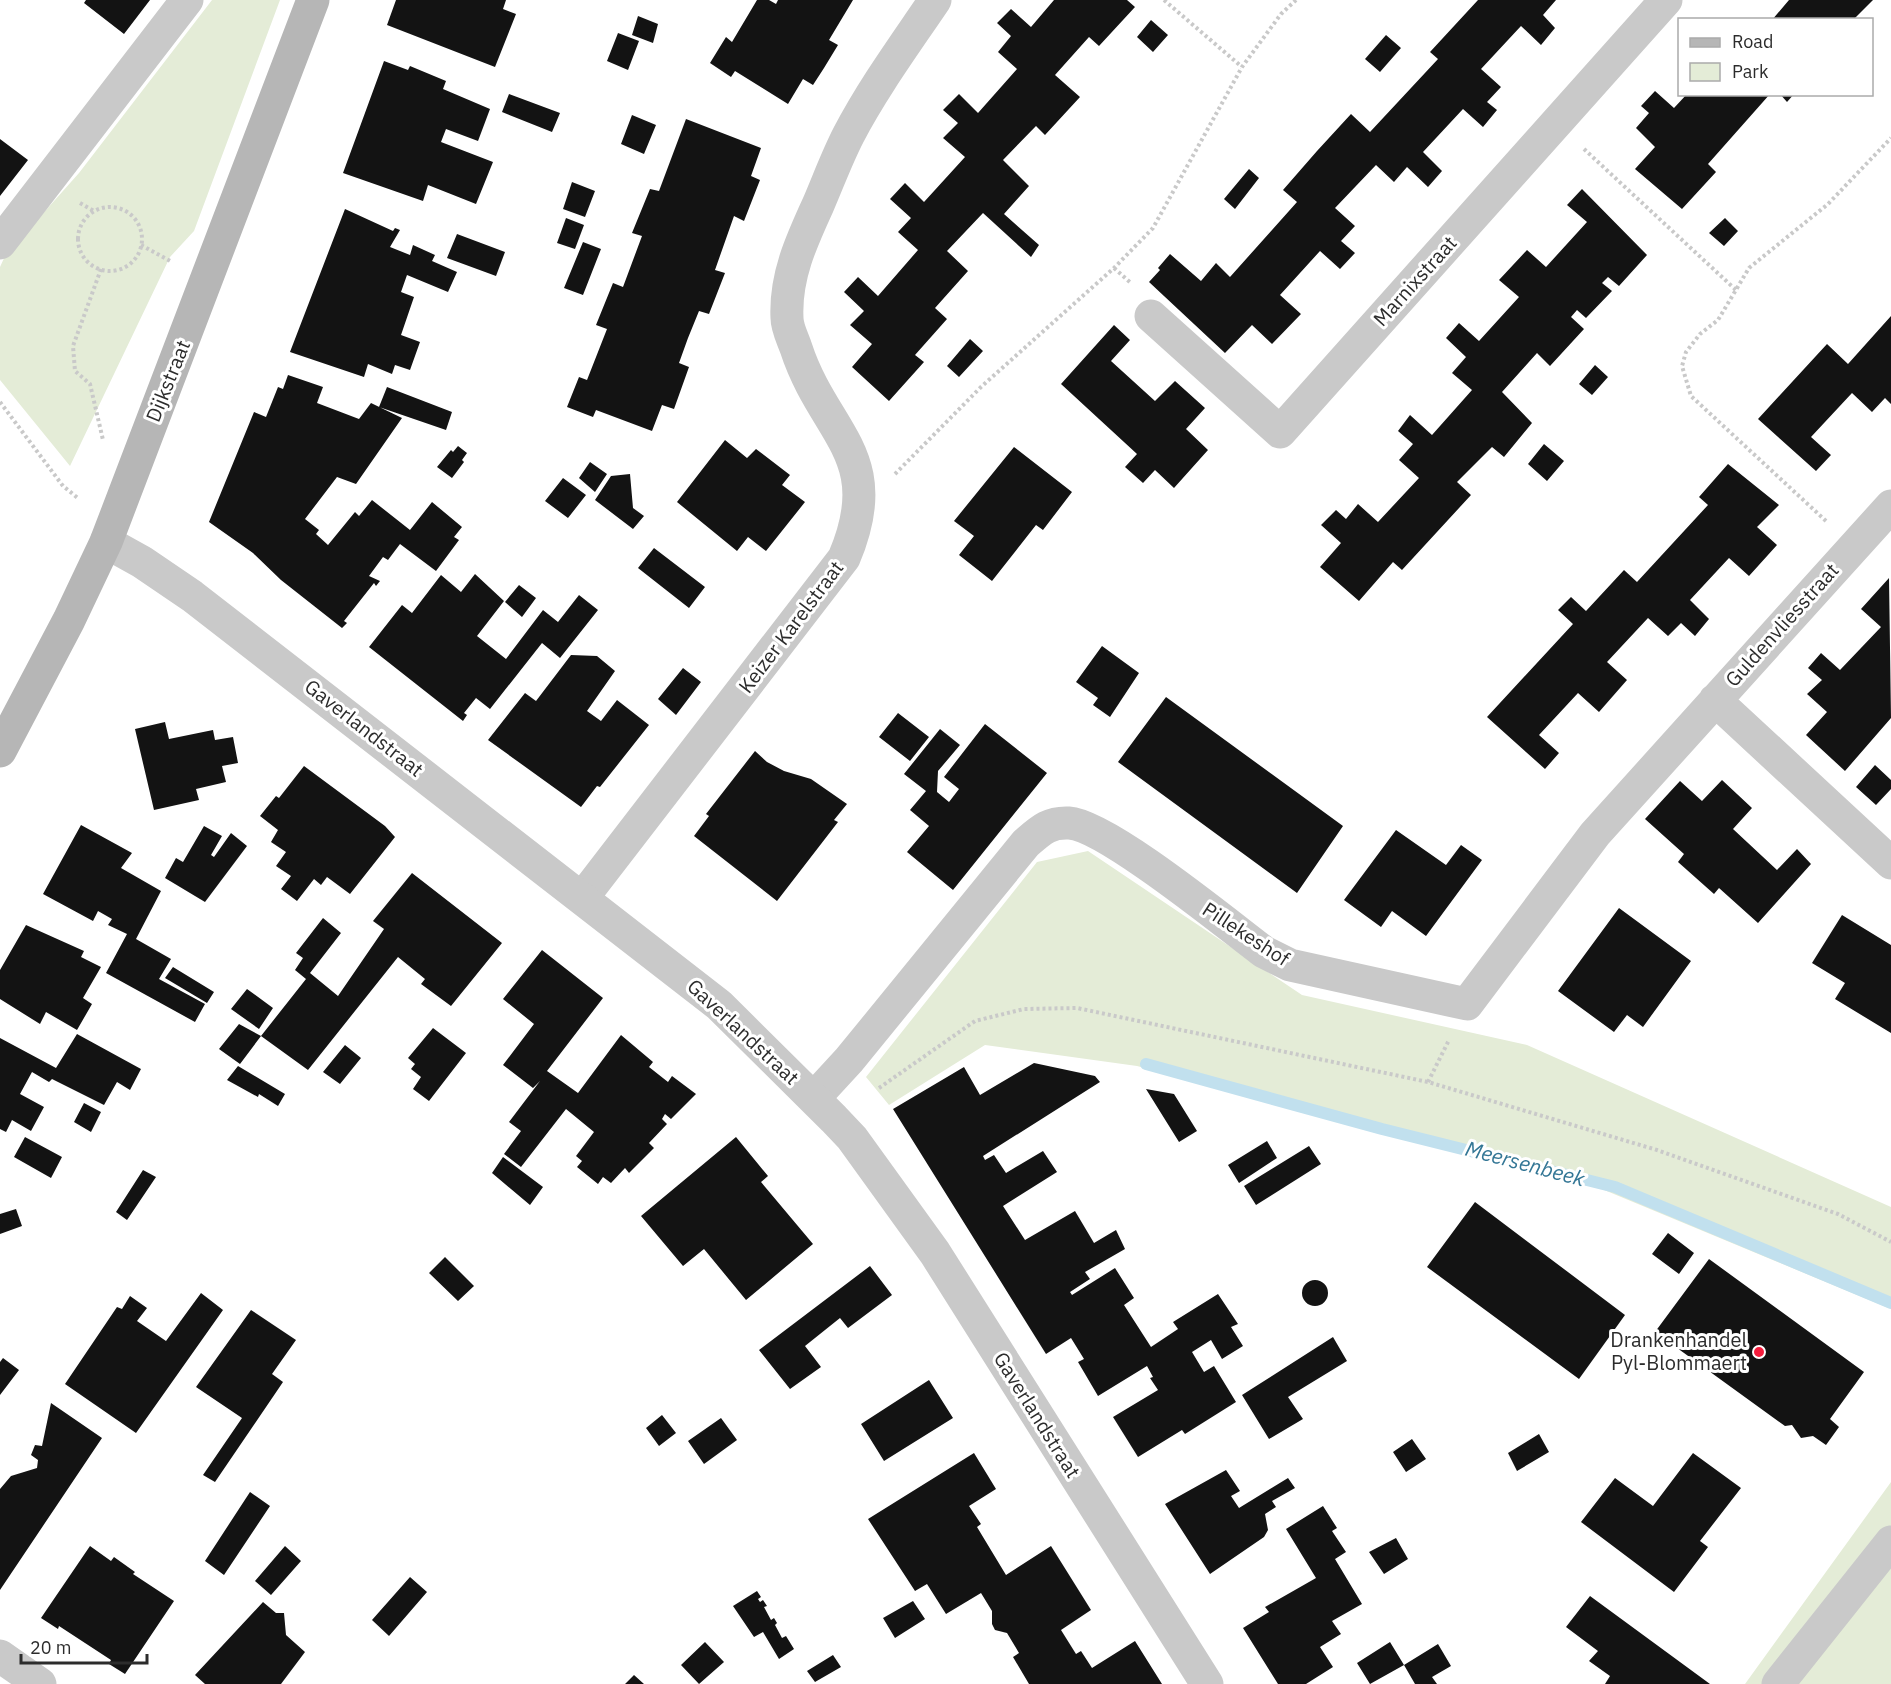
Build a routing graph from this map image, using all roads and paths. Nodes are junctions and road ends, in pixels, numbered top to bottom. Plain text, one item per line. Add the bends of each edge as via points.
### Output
1 (187, 0) edge
2 (314, 0) edge
3 (935, 0) edge
4 (1164, 0) edge
5 (1296, 0) edge
6 (1666, 0) edge
7 (1242, 67) junction
8 (1557, 124) junction
9 (1891, 138) edge
10 (0, 243) edge
11 (101, 269) junction
12 (1736, 290) junction
13 (1151, 316) dead end
14 (0, 402) edge
15 (104, 445) dead end
16 (79, 499) dead end
17 (860, 501) junction
18 (1891, 506) edge
19 (106, 542) junction
20 (1854, 545) junction
21 (1715, 700) junction
22 (0, 751) edge
23 (1891, 863) edge
24 (582, 897) junction
25 (1467, 1004) junction
26 (1428, 1082) junction
27 (824, 1109) junction
28 (1891, 1242) edge
29 (1891, 1542) edge
30 (0, 1656) edge
31 (40, 1684) edge
32 (1207, 1684) edge
33 (1778, 1684) edge

1 - 10 street
2 - 19 main road, Dijkstraat
3 - 17 street, Keizer Karelstraat via 849,134 788,281 787,320 798,354 856,466
4 - 7 path
5 - 7 path
6 - 8 street, Marnixstraat
7 - 17 path via 1153,228 981,387 889,480
8 - 12 path
8 - 13 street, Marnixstraat via 1280,432
9 - 12 path via 1828,204 1749,268
11 - 11 path via 126,267 140,250 140,230 128,213 119,209 109,207 94,212 79,231 86,261
11 - 15 path via 73,346 75,370 90,384
12 - 20 path via 1718,320 1686,352 1682,366 1691,396
14 - 16 path via 63,486
17 - 24 street, Keizer Karelstraat via 856,530 844,558
18 - 20 street, Guldenvliesstraat
19 - 22 main road, Dijkstraat
19 - 24 street, Gaverlandstraat via 192,596
20 - 21 street, Guldenvliesstraat
21 - 23 street, Guldenvliesstraat
21 - 25 street via 1595,834
24 - 27 street, Gaverlandstraat via 719,1005
25 - 26 path
25 - 27 street, Pillekeshof via 1290,966 1264,952 1110,839 1072,823 1048,824 1026,843 849,1060
26 - 27 path via 1077,1008 1024,1009 975,1022
26 - 28 path via 1658,1150 1838,1214
27 - 32 street, Gaverlandstraat via 852,1138 935,1253
29 - 33 street
30 - 31 street

